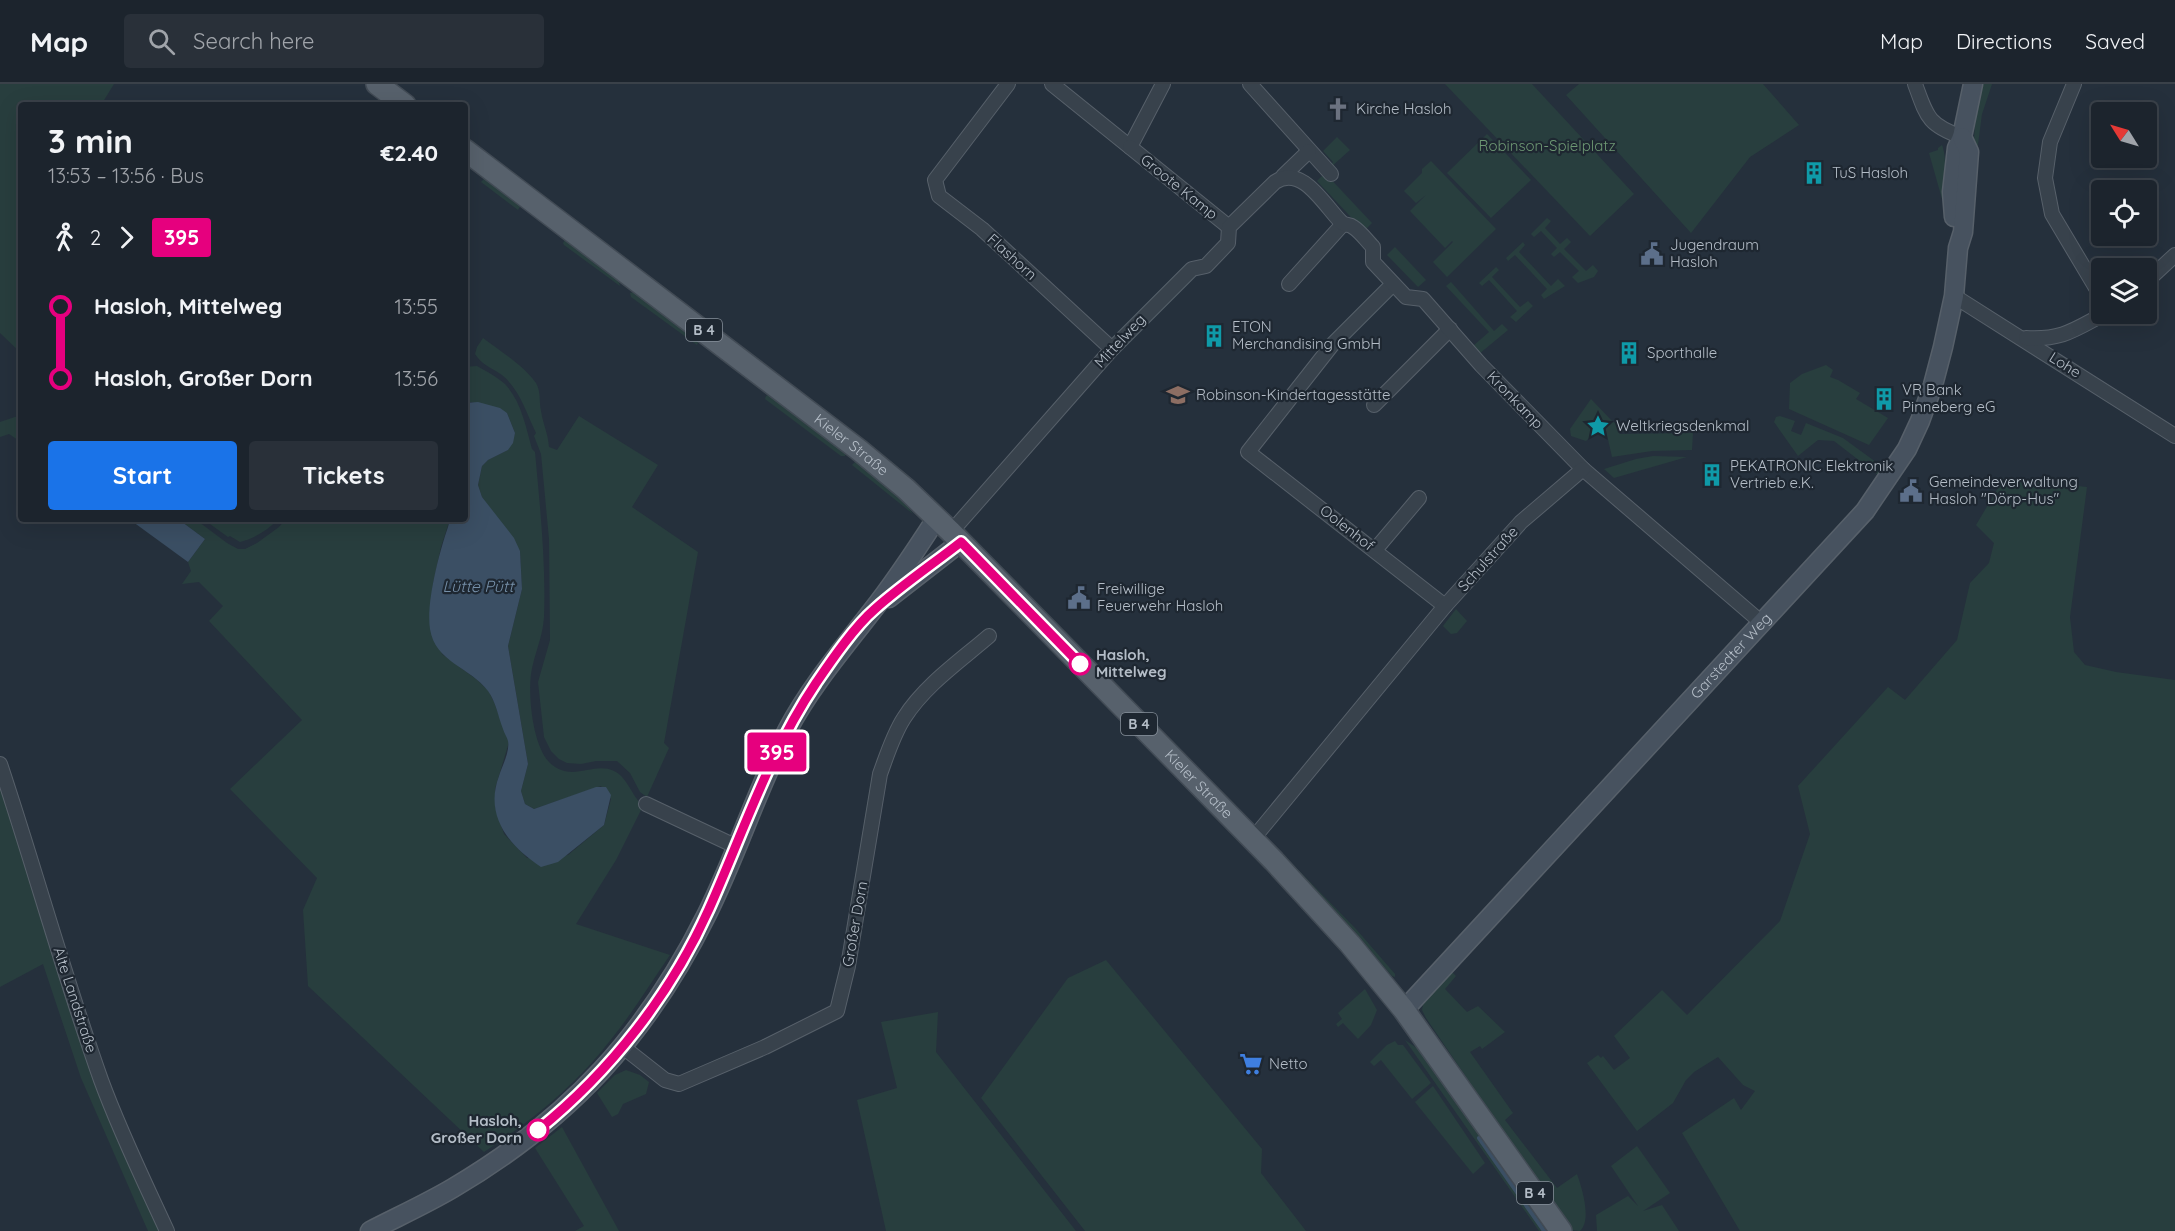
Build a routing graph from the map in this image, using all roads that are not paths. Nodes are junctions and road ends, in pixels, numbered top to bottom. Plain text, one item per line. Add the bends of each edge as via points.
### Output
1 (377, 84) edge
2 (1008, 84) edge
3 (1052, 84) edge
4 (1163, 84) edge
5 (1250, 84) edge
6 (1915, 84) edge
7 (1973, 84) edge
8 (2074, 84) edge
9 (401, 102) edge
10 (1962, 137) junction
11 (1130, 147) junction
12 (1309, 151) junction
13 (468, 152) edge
14 (1283, 176) junction
15 (1303, 181) junction
16 (1343, 224) junction
17 (1229, 226) junction
18 (2175, 255) edge
19 (2157, 272) edge
20 (2091, 280) edge
21 (1289, 284) dead end
22 (1393, 284) junction
23 (1954, 296) junction
24 (2091, 321) edge
25 (1450, 328) junction
26 (2024, 338) junction
27 (1112, 349) junction
28 (1374, 405) dead end
29 (2175, 436) edge
30 (1583, 469) junction
31 (1419, 498) dead end
32 (950, 531) junction
33 (1375, 550) junction
34 (1445, 606) junction
35 (873, 610) junction
36 (1762, 622) junction
37 (989, 636) dead end
38 (0, 764) edge
39 (646, 804) dead end
40 (1252, 840) junction
41 (735, 846) junction
42 (1404, 1010) junction
43 (622, 1047) junction
44 (166, 1231) edge
45 (370, 1231) edge
46 (1561, 1231) edge

1 - 9 main road
2 - 27 street, Flashorn via 934,180 939,196 982,230
3 - 11 street, Groote Kamp
4 - 11 street, Groote Kamp
5 - 12 street
6 - 10 street via 1926,114 1943,130
7 - 10 main road, Garstedter Weg
8 - 20 street via 2050,141 2045,178 2052,214
10 - 23 main road, Garstedter Weg via 1969,152
11 - 17 street, Groote Kamp
12 - 14 street
12 - 15 street via 1328,170
13 - 32 main road, Kieler Straße / B 4 via 859,450
14 - 15 street
14 - 17 street, Mittelweg
15 - 16 street, Kronkamp
16 - 21 street
16 - 22 street, Kronkamp via 1353,226 1372,248 1373,262
17 - 27 street, Mittelweg via 1228,243 1206,266 1192,269
18 - 19 street
22 - 25 street, Kronkamp via 1406,297 1423,299
22 - 33 street, Oolenhof via 1332,345 1248,452
23 - 26 street, Lohe
23 - 36 main road, Garstedter Weg via 1933,384 1907,449 1865,511
24 - 26 street via 2046,339
25 - 28 street
25 - 30 street, Kronkamp
26 - 29 street, Lohe
27 - 32 street, Mittelweg
30 - 34 street, Schulstraße via 1521,522
30 - 36 street
31 - 33 street
32 - 35 main road
32 - 35 main road
32 - 40 main road, Kieler Straße / B 4
33 - 34 street, Oolenhof
34 - 40 street, Schulstraße
35 - 41 main road via 815,684 789,728
36 - 42 main road, Garstedter Weg
37 - 43 street, Großer Dorn via 923,694 904,718 890,748 880,774 837,1011 679,1084 665,1080
38 - 44 street, Alte Landstraße via 102,1081
39 - 41 street
40 - 42 main road, Kieler Straße / B 4 via 1350,944
41 - 43 main road via 691,945 669,983
42 - 46 main road, Kieler Straße / B 4
43 - 45 main road via 567,1106 524,1141 453,1188

